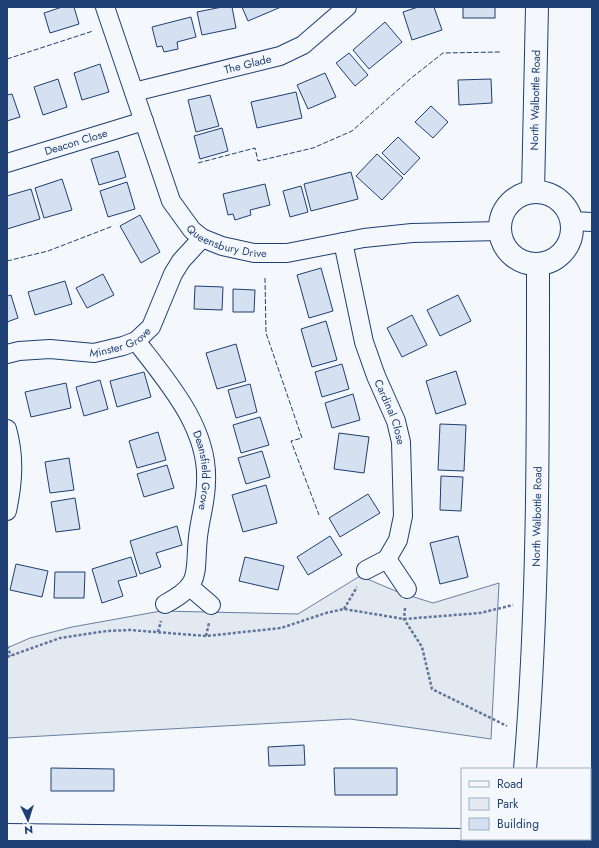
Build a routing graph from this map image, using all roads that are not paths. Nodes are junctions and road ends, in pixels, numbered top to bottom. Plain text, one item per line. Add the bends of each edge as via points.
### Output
1 (105, 7) edge
2 (347, 7) edge
3 (537, 7) edge
4 (134, 92) junction
5 (144, 121) junction
6 (7, 163) edge
7 (533, 192) junction
8 (582, 222) edge
9 (500, 231) junction
10 (202, 238) junction
11 (344, 242) junction
12 (538, 264) junction
13 (136, 341) junction
14 (7, 354) edge
15 (7, 429) edge
16 (7, 511) edge
17 (387, 559) junction
18 (366, 570) road end
19 (190, 587) junction
20 (408, 589) road end
21 (165, 604) dead end
22 (212, 605) dead end
23 (525, 768) edge
24 (7, 833) edge
25 (461, 838) edge

1 - 4 street, Queensbury Drive
2 - 4 street, The Glade via 303,46 280,56
3 - 7 street, North Walbottle Road
4 - 5 street, Queensbury Drive
5 - 6 street, Deacon Close
5 - 10 street, Queensbury Drive via 171,201 192,230
7 - 8 street via 546,193 557,199
7 - 9 street via 520,196 508,205 502,217
8 - 12 street via 561,254 550,261
9 - 11 street, Queensbury Drive via 412,233
9 - 12 street via 504,244 512,255 524,262
10 - 11 street, Queensbury Drive via 254,254 286,253
10 - 13 street, Minster Grove via 181,261 151,327
11 - 17 street, Cardinal Close via 364,342 396,421 401,442 403,516 398,540
12 - 23 street, North Walbottle Road via 538,504
13 - 14 street, Minster Grove via 94,353 50,349
13 - 19 street, Deansfield Grove via 177,394 195,427 203,457 207,481 199,526 197,568
15 - 16 street via 13,470
17 - 18 street
17 - 20 street
19 - 21 street
19 - 22 street
24 - 25 street

